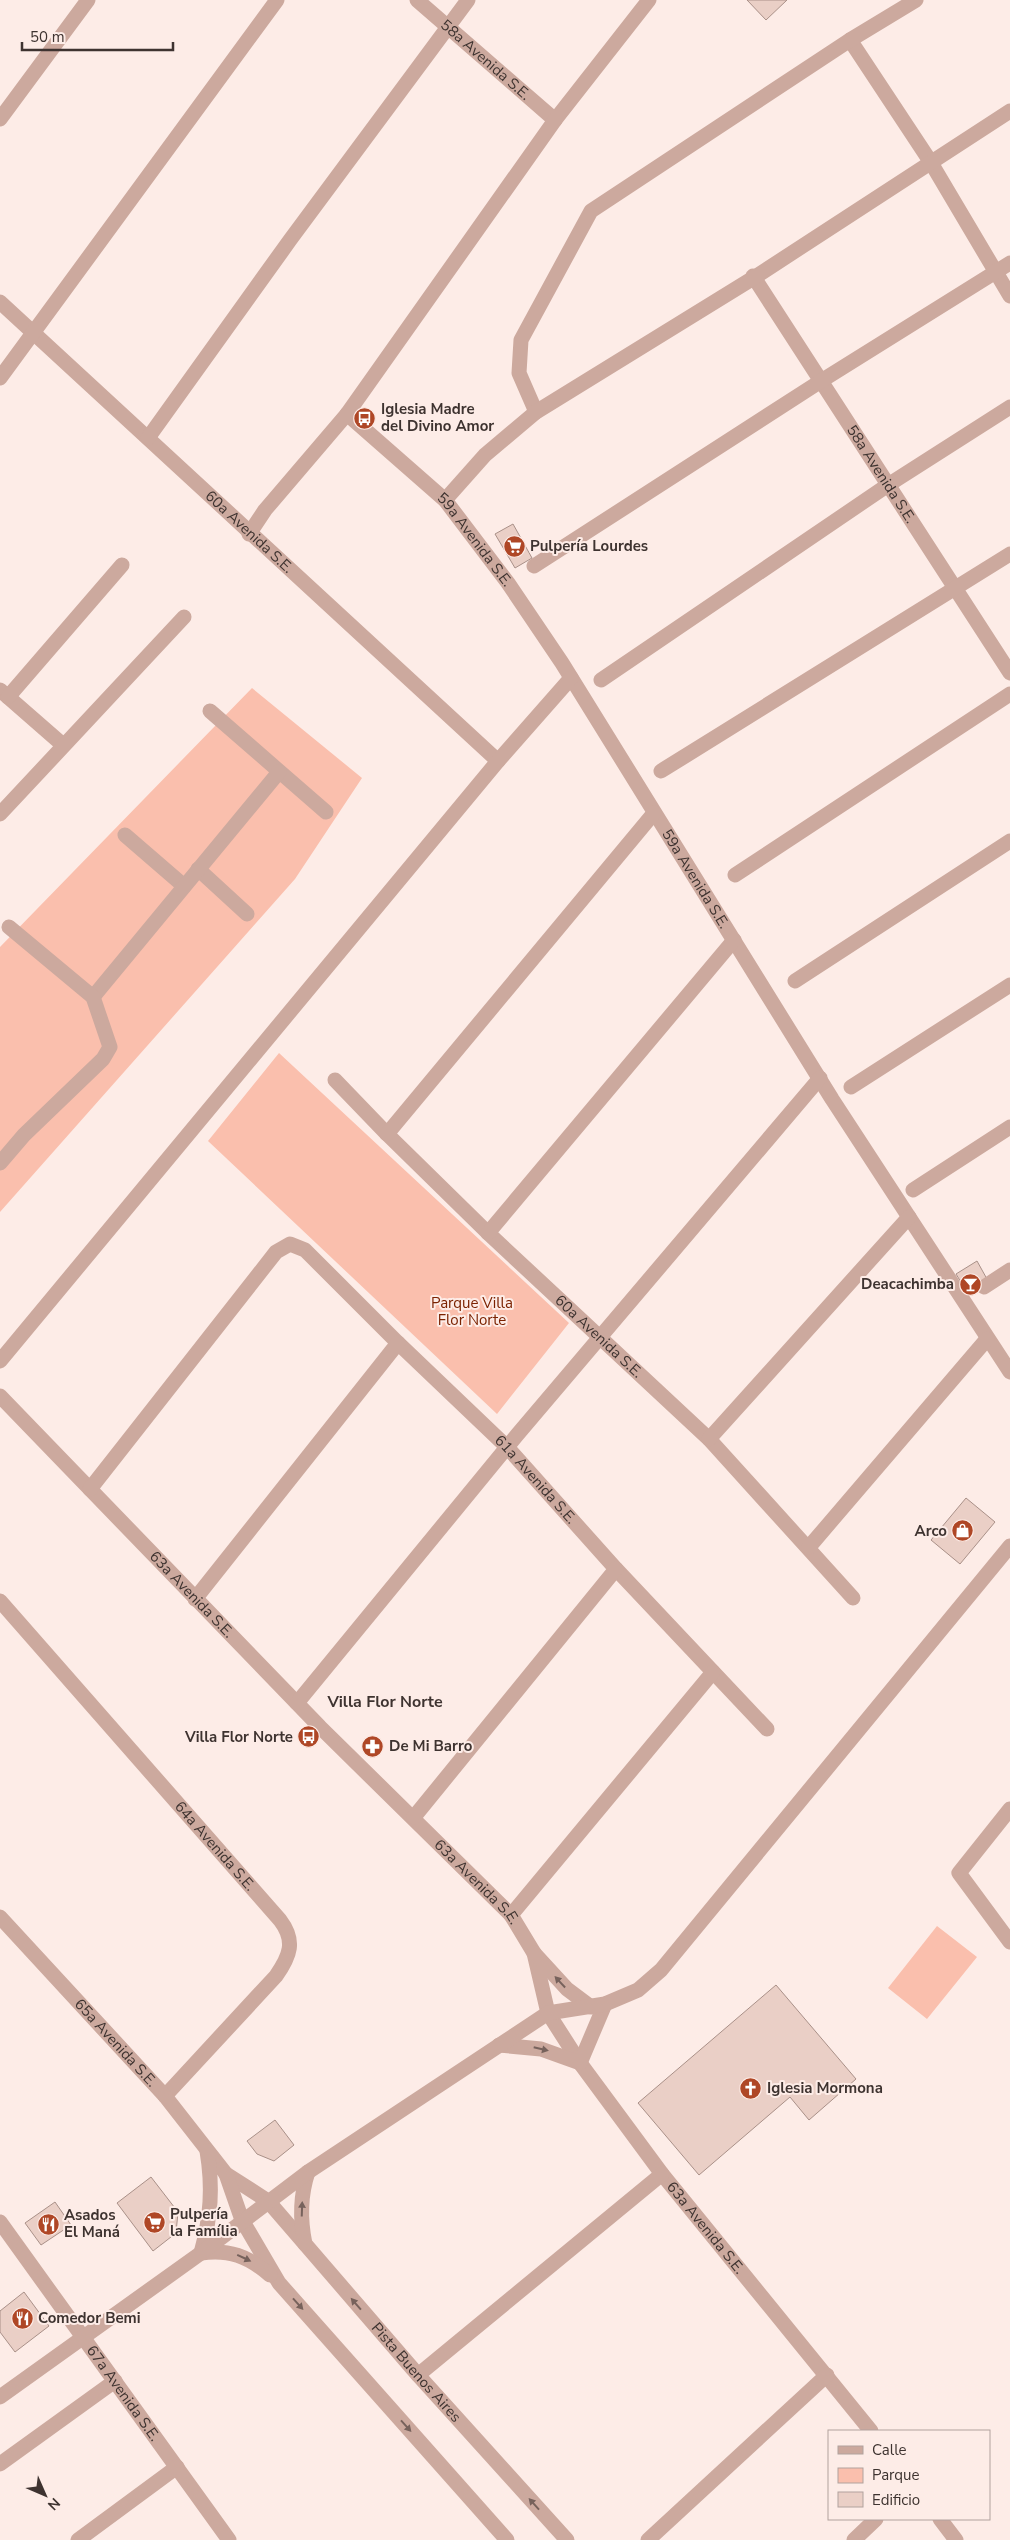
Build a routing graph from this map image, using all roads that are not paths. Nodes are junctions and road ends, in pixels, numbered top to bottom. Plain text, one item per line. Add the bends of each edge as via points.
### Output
1 (88, 0) edge
2 (277, 0) edge
3 (417, 0) edge
4 (468, 0) edge
5 (649, 0) edge
6 (916, 0) edge
7 (448, 29) junction
8 (850, 40) junction
9 (1010, 111) edge
10 (0, 119) edge
11 (555, 120) junction
12 (930, 161) junction
13 (1010, 263) edge
14 (996, 272) junction
15 (753, 276) junction
16 (1010, 296) edge
17 (0, 302) edge
18 (35, 334) junction
19 (0, 378) edge
20 (821, 382) junction
21 (1010, 407) edge
22 (536, 412) junction
23 (347, 414) junction
24 (148, 438) junction
25 (888, 485) junction
26 (444, 500) junction
27 (249, 534) junction
28 (1010, 554) edge
29 (122, 565) dead end
30 (534, 566) dead end
31 (955, 586) junction
32 (184, 617) dead end
33 (1010, 673) edge
34 (571, 678) junction
35 (601, 680) dead end
36 (4, 694) edge
37 (1010, 694) edge
38 (210, 711) dead end
39 (63, 745) junction
40 (498, 761) junction
41 (279, 772) junction
42 (661, 772) dead end
43 (326, 812) dead end
44 (654, 813) junction
45 (0, 814) edge
46 (125, 835) dead end
47 (1010, 842) edge
48 (198, 870) junction
49 (735, 875) dead end
50 (184, 886) junction
51 (246, 914) dead end
52 (9, 926) dead end
53 (734, 940) junction
54 (795, 981) dead end
55 (1010, 985) edge
56 (92, 997) junction
57 (820, 1078) junction
58 (336, 1080) dead end
59 (851, 1087) dead end
60 (1010, 1127) edge
61 (387, 1134) junction
62 (0, 1163) edge
63 (913, 1190) dead end
64 (909, 1217) junction
65 (488, 1233) junction
66 (1010, 1270) edge
67 (984, 1287) dead end
68 (600, 1336) junction
69 (987, 1339) junction
70 (398, 1343) junction
71 (0, 1361) edge
72 (1010, 1372) edge
73 (0, 1396) edge
74 (709, 1439) junction
75 (506, 1447) junction
76 (90, 1489) junction
77 (1010, 1546) edge
78 (809, 1547) junction
79 (616, 1569) junction
80 (853, 1598) dead end
81 (195, 1599) junction
82 (0, 1602) edge
83 (713, 1672) junction
84 (297, 1704) junction
85 (767, 1729) dead end
86 (1010, 1809) edge
87 (414, 1817) junction
88 (511, 1915) junction
89 (0, 1917) edge
90 (1010, 1942) edge
91 (534, 1953) junction
92 (598, 2006) junction
93 (548, 2012) junction
94 (499, 2045) junction
95 (580, 2063) junction
96 (165, 2096) junction
97 (207, 2149) junction
98 (308, 2172) junction
99 (226, 2174) junction
100 (662, 2174) junction
101 (268, 2201) junction
102 (242, 2220) junction
103 (0, 2222) edge
104 (5, 2238) edge
105 (306, 2246) junction
106 (201, 2253) junction
107 (280, 2284) junction
108 (83, 2336) junction
109 (418, 2375) junction
110 (827, 2375) junction
111 (116, 2381) junction
112 (0, 2397) edge
113 (870, 2430) edge
114 (0, 2464) edge
115 (177, 2467) junction
116 (875, 2520) edge
117 (941, 2520) edge
118 (78, 2540) edge
119 (229, 2540) edge
120 (507, 2540) edge
121 (567, 2540) edge
122 (648, 2540) edge
123 (854, 2540) edge
124 (956, 2540) edge

1 - 10 street
2 - 18 street
3 - 7 street, 58a Avenida S.E.
4 - 7 street
5 - 11 street
6 - 8 street
7 - 11 street, 58a Avenida S.E.
7 - 24 street
8 - 12 street
8 - 22 street via 591,211 521,340 519,373
9 - 12 street
11 - 23 street
12 - 14 street
12 - 15 street
13 - 14 street
14 - 16 street
14 - 20 street
15 - 20 street, 58a Avenida S.E.
15 - 22 street
17 - 18 street, 60a Avenida S.E.
18 - 19 street
18 - 24 street, 60a Avenida S.E.
20 - 25 street, 58a Avenida S.E.
20 - 30 street
21 - 25 street
22 - 26 street via 485,455
23 - 26 street, 59a Avenida S.E.
23 - 27 street via 265,510
24 - 27 street, 60a Avenida S.E.
25 - 31 street, 58a Avenida S.E.
25 - 35 street
26 - 34 street, 59a Avenida S.E. via 493,561
27 - 40 street, 60a Avenida S.E.
28 - 31 street
29 - 36 street
31 - 33 street, 58a Avenida S.E.
31 - 42 street
32 - 39 street
34 - 40 street
34 - 44 street, 59a Avenida S.E.
36 - 39 street
37 - 49 street
38 - 41 street
39 - 45 street
40 - 71 street
41 - 43 street
41 - 48 street
44 - 53 street, 59a Avenida S.E.
44 - 61 street
46 - 50 street
47 - 54 street
48 - 50 street
48 - 51 street
50 - 56 street
52 - 56 street
53 - 57 street, 59a Avenida S.E.
53 - 65 street
55 - 59 street
56 - 62 street via 110,1047 103,1059 24,1135
57 - 64 street, 59a Avenida S.E.
57 - 68 street
58 - 61 street, 60a Avenida S.E.
60 - 63 street
61 - 65 street, 60a Avenida S.E.
64 - 69 street, 59a Avenida S.E.
64 - 74 street
65 - 68 street, 60a Avenida S.E.
66 - 67 street
68 - 74 street, 60a Avenida S.E.
68 - 75 street
69 - 72 street, 59a Avenida S.E.
69 - 78 street
70 - 75 street, 61a Avenida S.E.
70 - 76 street, 61a Avenida S.E. via 305,1250 290,1244 276,1252
70 - 81 street
73 - 76 street, 63a Avenida S.E.
74 - 78 street, 60a Avenida S.E.
75 - 79 street, 61a Avenida S.E.
75 - 84 street
76 - 81 street, 63a Avenida S.E.
77 - 92 street via 661,1970 638,1990
78 - 80 street, 60a Avenida S.E.
79 - 83 street, 61a Avenida S.E.
79 - 87 street
81 - 84 street, 63a Avenida S.E.
82 - 96 street, 64a Avenida S.E. via 280,1920 290,1938 288,1957 276,1976
83 - 85 street, 61a Avenida S.E.
83 - 88 street
84 - 87 street, 63a Avenida S.E.
86 - 90 street via 959,1873
87 - 88 street, 63a Avenida S.E.
88 - 91 street, 63a Avenida S.E.
89 - 96 street, 65a Avenida S.E.
92 -> 91 street via 567,1989
91 - 93 street, 63a Avenida S.E.
92 - 93 street
92 - 95 street
93 - 94 street
93 - 95 street, 63a Avenida S.E.
94 -> 95 street via 541,2049
94 - 98 street
95 - 100 street, 63a Avenida S.E.
96 - 97 street, 65a Avenida S.E.
97 - 99 street, 65a Avenida S.E.
97 - 106 street via 212,2202
98 - 101 street
105 -> 98 street via 301,2214
99 - 101 street, 65a Avenida S.E.
99 - 102 street, 65a Avenida S.E.
100 - 109 street
100 - 110 street, 63a Avenida S.E.
101 - 102 street
101 - 105 street, Pista Buenos Aires
102 - 106 street
102 - 107 street
103 - 104 street, 67a Avenida S.E.
104 - 108 street, 67a Avenida S.E.
109 -> 105 street, Pista Buenos Aires
106 -> 107 street via 237,2254
106 - 108 street
107 -> 120 street
108 - 111 street, 67a Avenida S.E.
108 - 112 street
121 -> 109 street, Pista Buenos Aires
110 - 113 street, 63a Avenida S.E.
110 - 122 street
111 - 114 street
111 - 115 street, 67a Avenida S.E.
115 - 118 street
115 - 119 street, 67a Avenida S.E.
116 - 123 street
117 - 124 street

